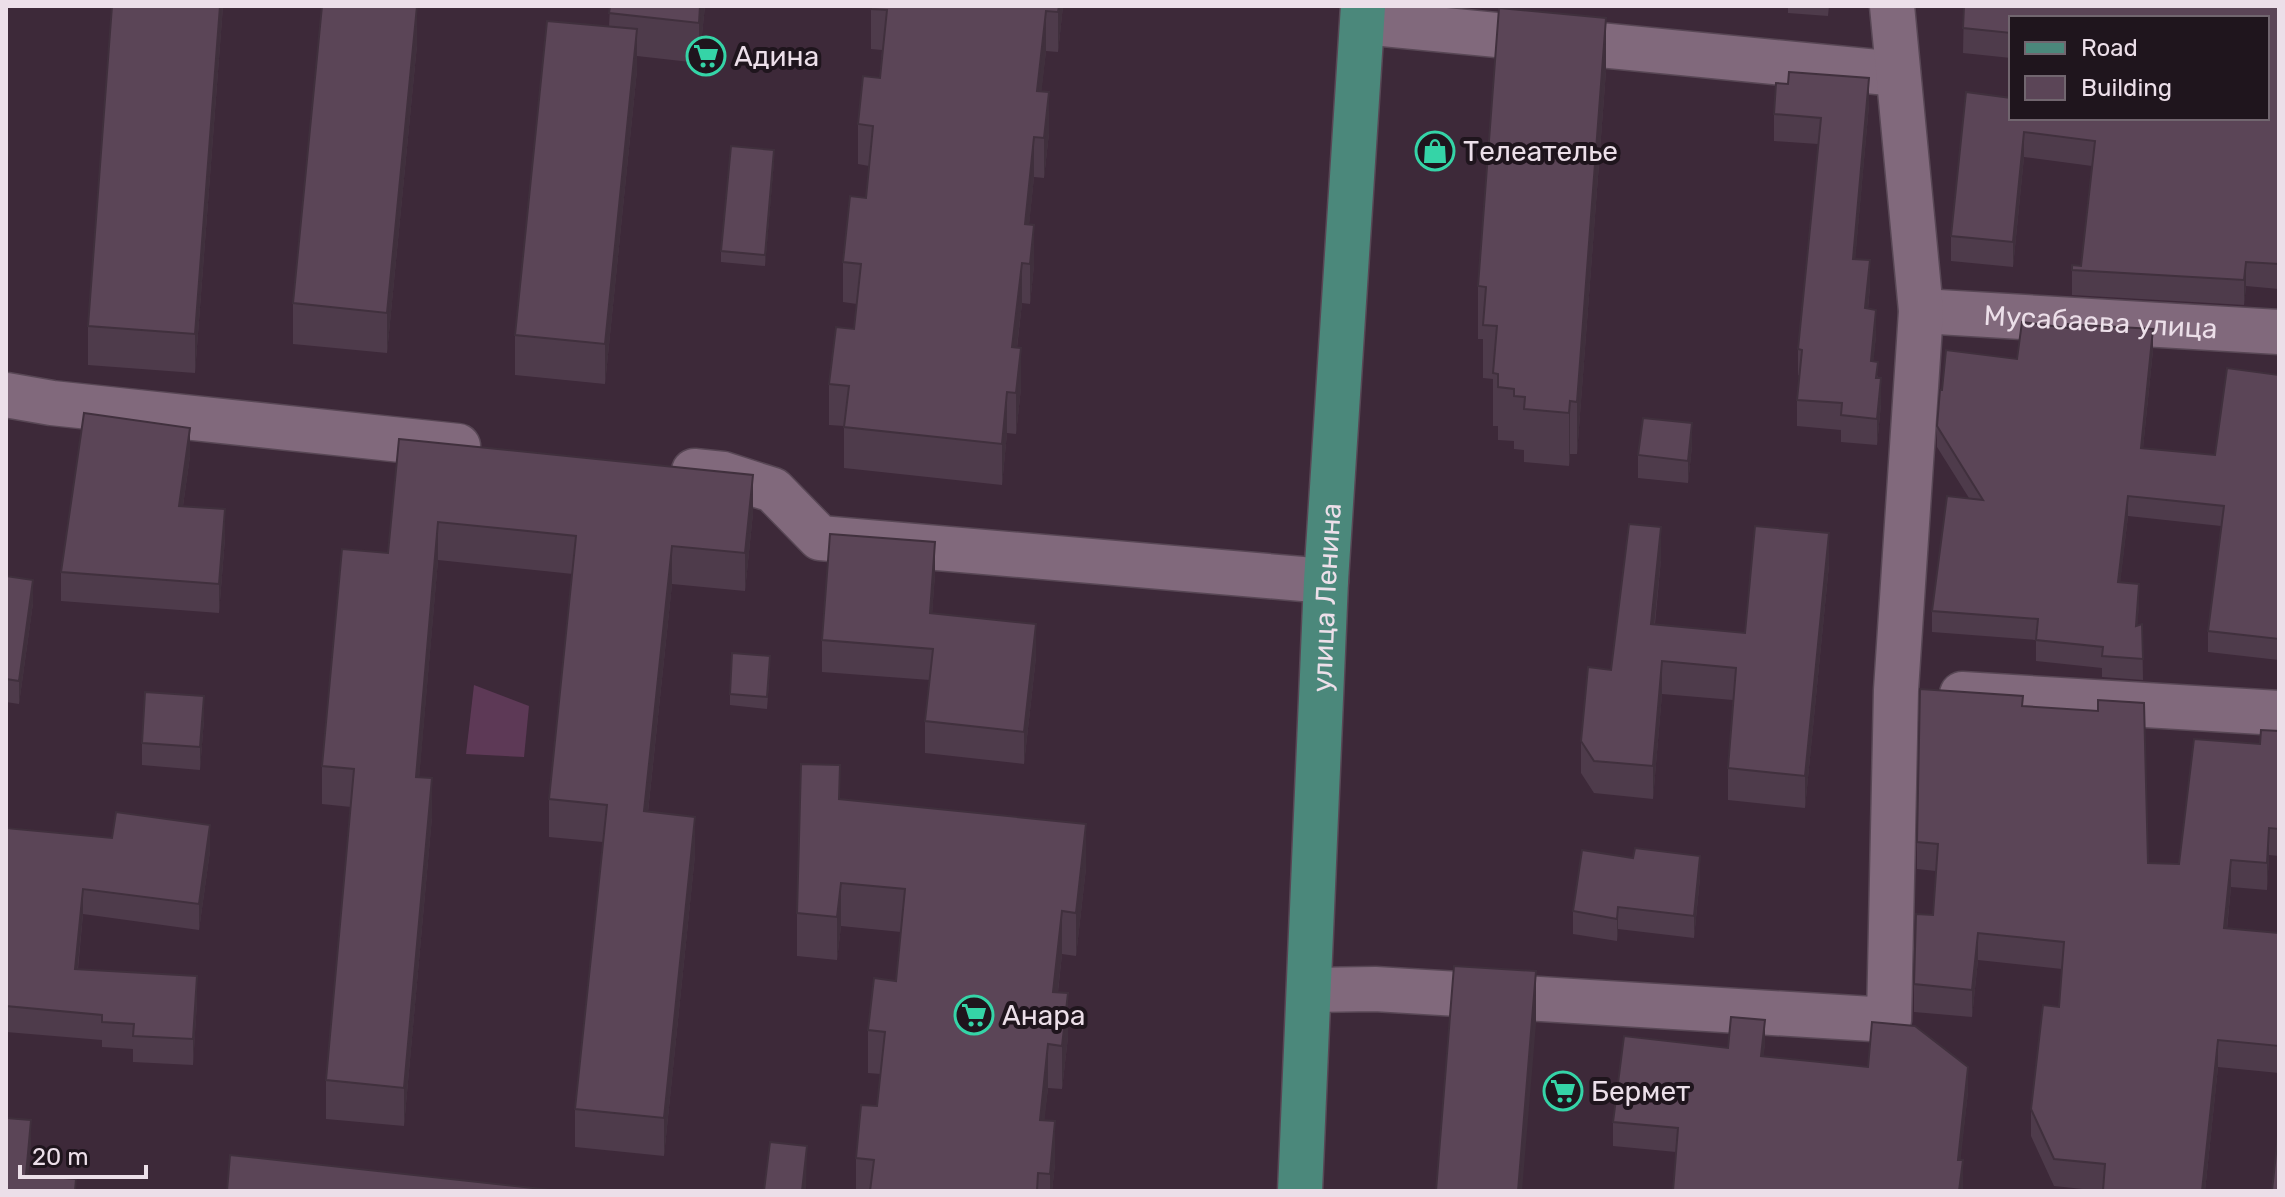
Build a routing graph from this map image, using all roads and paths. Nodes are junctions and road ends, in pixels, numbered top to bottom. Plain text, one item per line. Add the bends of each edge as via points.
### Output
1 (1892, 6) edge
2 (1363, 14) edge
3 (1898, 74) junction
4 (1921, 311) junction
5 (2279, 332) edge
6 (6, 395) edge
7 (505, 451) edge
8 (661, 467) edge
9 (1326, 581) junction
10 (1896, 690) junction
11 (2279, 713) edge
12 (1309, 990) junction
13 (1300, 1191) edge

1 - 3 street
2 - 3 street
2 - 9 main road, улица Ленина
3 - 4 street
4 - 5 street, Мусабаева улица
4 - 10 street
6 - 7 street
8 - 9 street via 723,474 773,490 820,538
9 - 12 main road, улица Ленина
10 - 11 street
10 - 12 street via 1889,1020 1375,989
12 - 13 main road, улица Ленина

